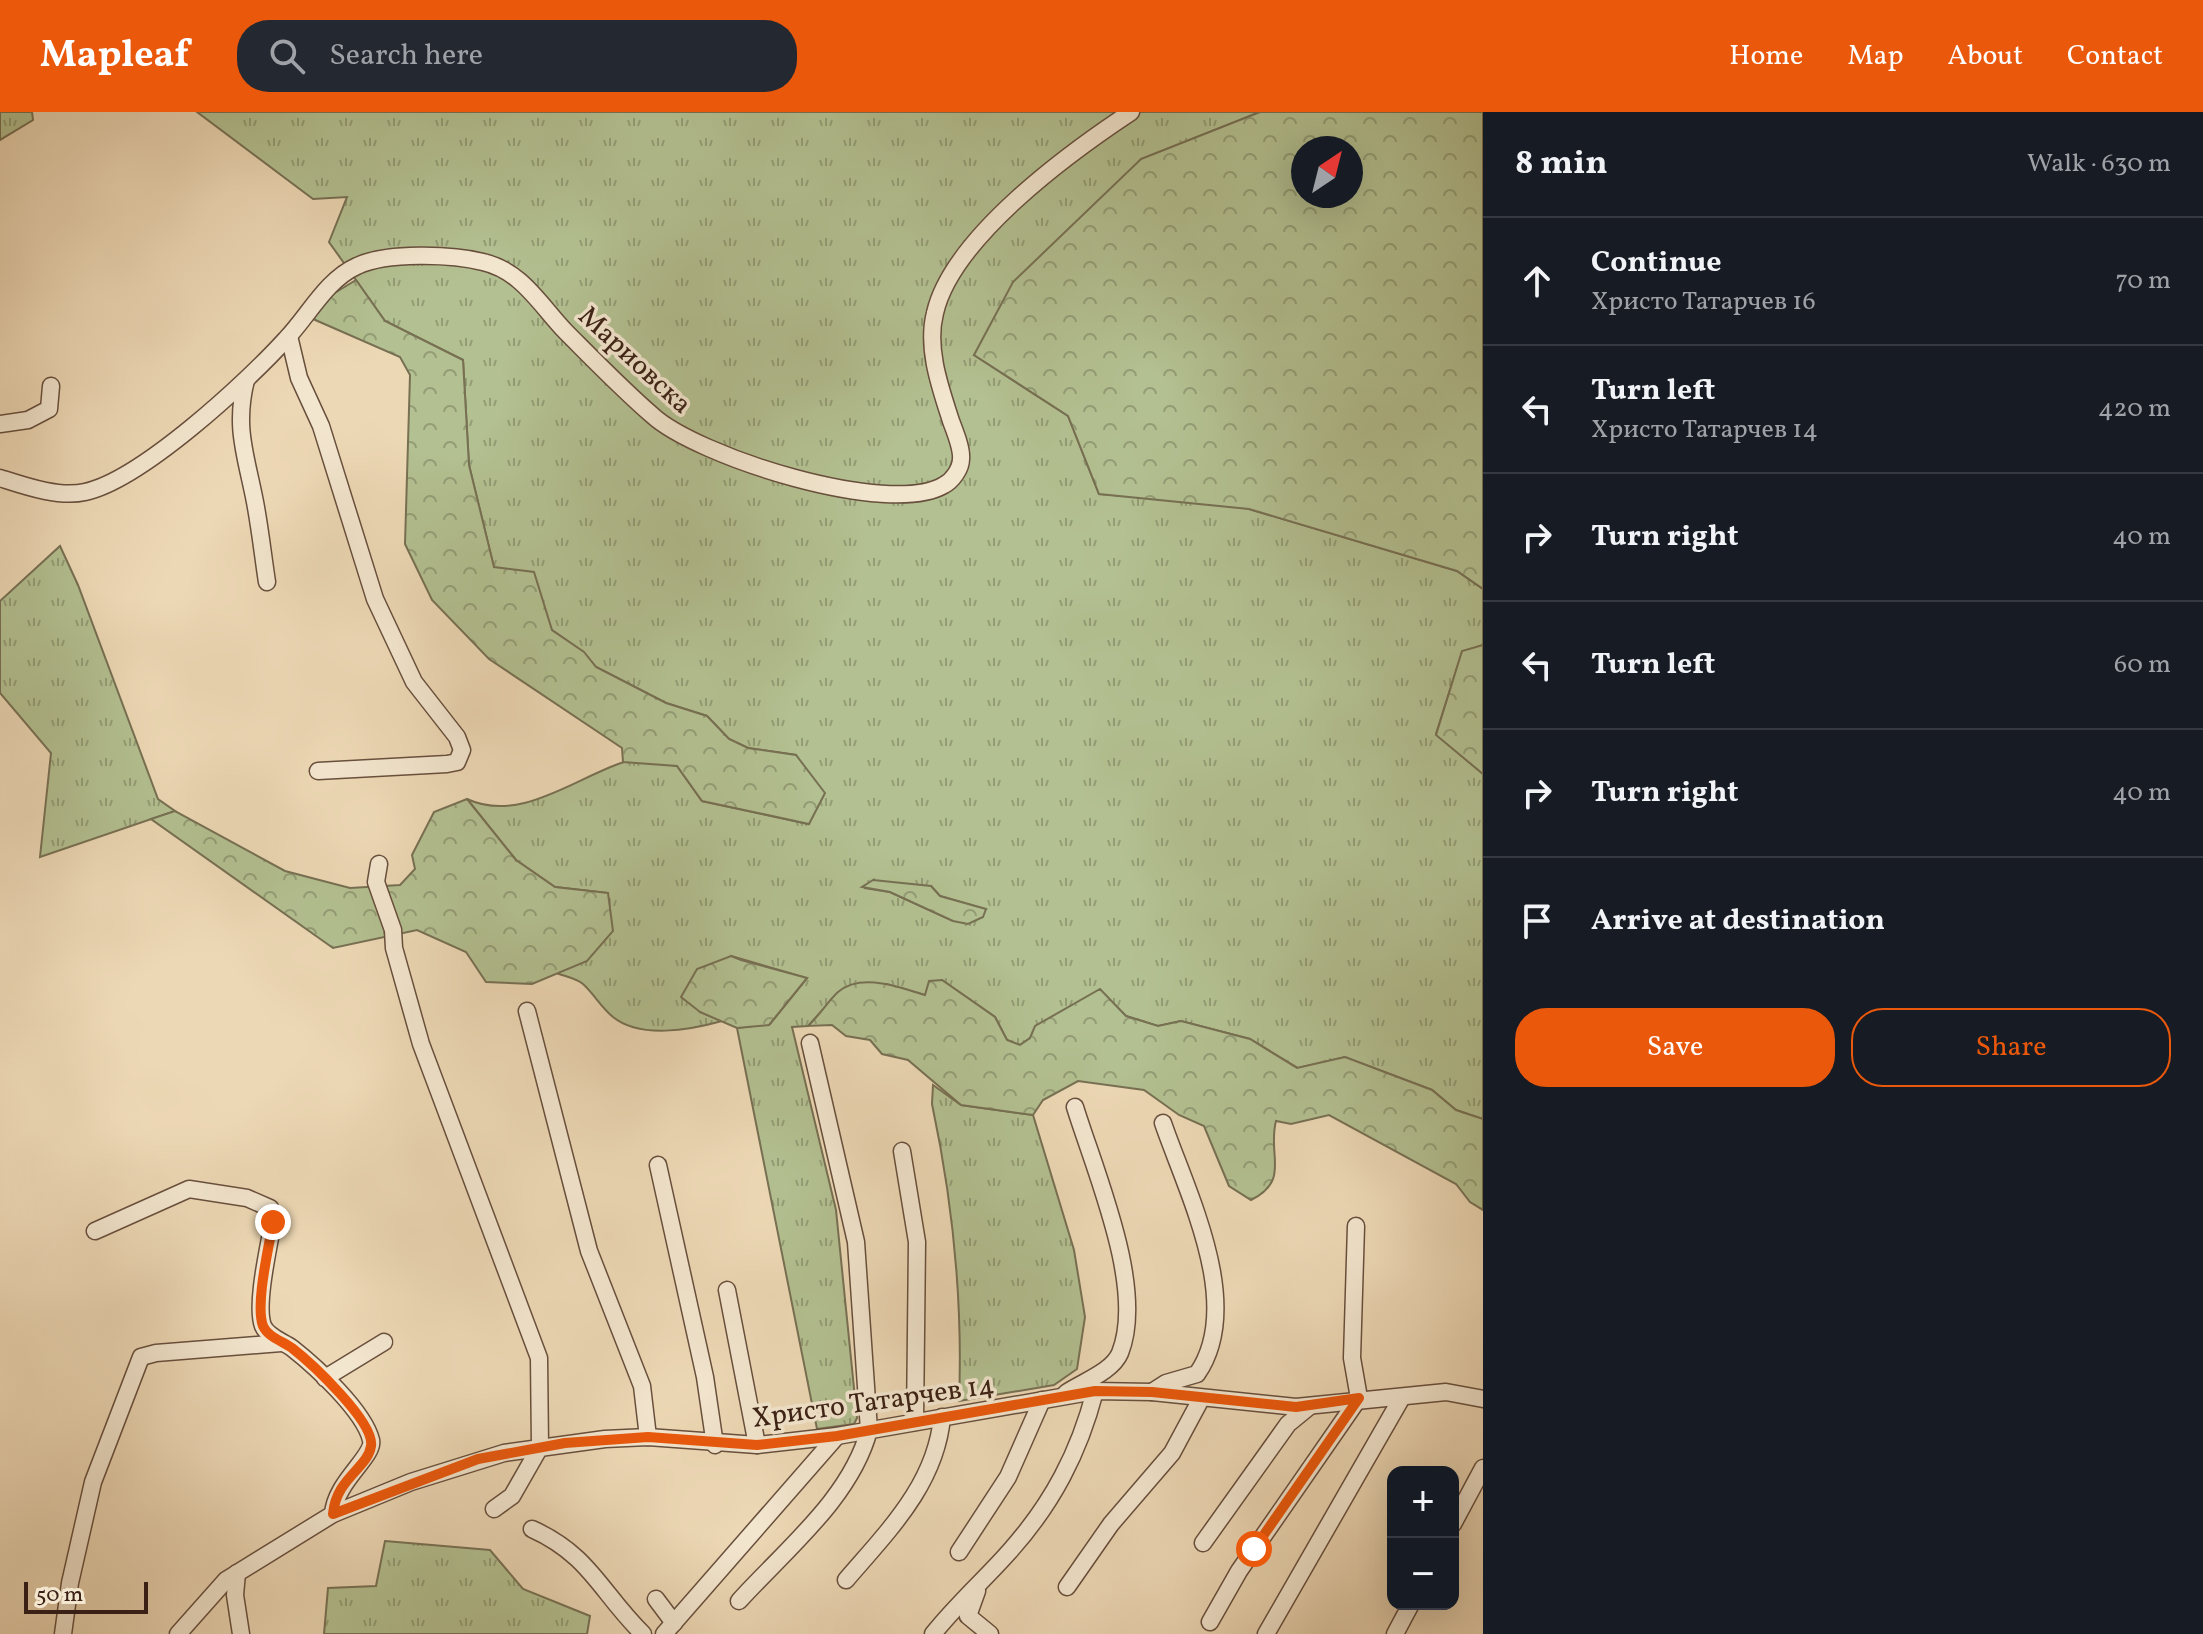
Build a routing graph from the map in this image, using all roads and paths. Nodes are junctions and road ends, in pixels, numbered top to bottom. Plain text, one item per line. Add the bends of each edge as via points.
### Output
1 (1131, 112) edge
2 (289, 336) junction
3 (246, 380) junction
4 (51, 386) dead end
5 (0, 424) edge
6 (0, 478) edge
7 (267, 582) dead end
8 (318, 771) dead end
9 (379, 864) dead end
10 (527, 1011) dead end
11 (810, 1043) dead end
12 (1075, 1107) dead end
13 (1163, 1123) dead end
14 (902, 1151) dead end
15 (658, 1165) dead end
16 (1356, 1226) dead end
17 (95, 1231) dead end
18 (727, 1290) dead end
19 (384, 1342) dead end
20 (285, 1343) junction
21 (325, 1378) junction
22 (1095, 1391) junction
23 (1152, 1392) junction
24 (1061, 1396) junction
25 (1359, 1398) junction
26 (1201, 1399) junction
27 (1401, 1399) junction
28 (1483, 1399) edge
29 (1042, 1400) junction
30 (1311, 1406) junction
31 (942, 1417) junction
32 (915, 1422) junction
33 (869, 1430) junction
34 (837, 1436) junction
35 (648, 1437) junction
36 (715, 1445) junction
37 (757, 1445) junction
38 (540, 1447) junction
39 (1483, 1468) edge
40 (494, 1509) dead end
41 (1459, 1513) edge
42 (333, 1514) junction
43 (532, 1529) dead end
44 (1203, 1543) dead end
45 (959, 1552) dead end
46 (237, 1573) junction
47 (989, 1573) junction
48 (846, 1580) dead end
49 (1067, 1587) dead end
50 (656, 1599) dead end
51 (739, 1601) dead end
52 (1408, 1610) edge
53 (1210, 1622) dead end
54 (669, 1628) edge
55 (63, 1634) edge
56 (178, 1634) edge
57 (241, 1634) edge
58 (643, 1634) edge
59 (933, 1634) edge
60 (990, 1634) edge
61 (1266, 1634) edge
62 (1395, 1634) edge

1 - 2 street, Мариовска via 995,220 949,277 934,314 933,344 962,458 953,477 926,491 880,493 822,486 687,439 653,417 518,278 484,262 377,259 357,266 340,276
2 - 3 street, Мариовска
2 - 8 street via 375,599 414,682 462,750 457,762 447,764
3 - 6 street, Мариовска via 158,453 87,492 66,493
3 - 7 street via 238,432
4 - 5 street via 49,409 41,415
9 - 38 street via 376,882 421,1044 535,1342
10 - 35 street via 589,1251 642,1386
11 - 33 street via 856,1242
12 - 24 street via 1118,1244 1127,1294 1120,1353 1105,1370
13 - 23 street via 1209,1259 1217,1312 1211,1345 1197,1374
14 - 32 street via 917,1242
15 - 36 street
16 - 25 street via 1352,1358
17 - 20 street via 189,1189 264,1203 273,1222 261,1317 265,1329
18 - 37 street
19 - 21 street
20 - 21 street
20 - 55 street via 141,1357 93,1482
21 - 42 street via 356,1415 372,1445 338,1490
22 - 23 street, Христо Татарчев 14
22 - 24 street, Христо Татарчев 14
22 - 47 street via 1084,1433 1063,1477
23 - 26 street, Христо Татарчев 14
24 - 29 street, Христо Татарчев 14
25 - 27 street, Христо Татарчев 14
25 - 30 street, Христо Татарчев 14
25 - 53 street via 1239,1571
26 - 30 street, Христо Татарчев 14
26 - 49 street via 1172,1453 1111,1524
27 - 28 street, Христо Татарчев 14 via 1446,1392
27 - 61 street
29 - 31 street, Христо Татарчев 14
29 - 45 street via 1008,1477
30 - 44 street via 1288,1424
31 - 32 street, Христо Татарчев 14
31 - 48 street via 936,1451 921,1485
32 - 33 street, Христо Татарчев 14
33 - 34 street, Христо Татарчев 14
33 - 51 street via 862,1458 834,1497
34 - 37 street, Христо Татарчев 14
34 - 54 street
35 - 36 street, Христо Татарчев 14
35 - 38 street, Христо Татарчев 14
36 - 37 street, Христо Татарчев 14
38 - 40 street via 512,1496
38 - 42 street, Христо Татарчев 14 via 478,1459
39 - 41 street
42 - 46 street, Христо Татарчев 14
43 - 58 street via 589,1566
46 - 56 street, Христо Татарчев 14
46 - 57 street
47 - 59 street
47 - 60 street via 968,1609 972,1621
50 - 54 street
52 - 62 street

